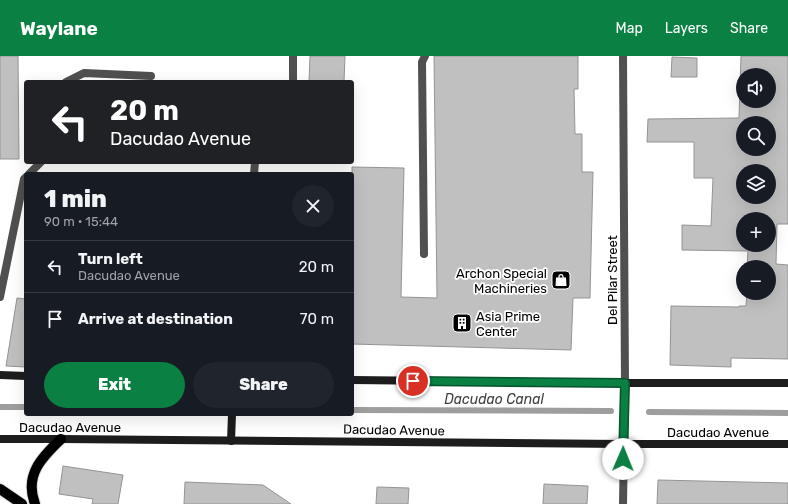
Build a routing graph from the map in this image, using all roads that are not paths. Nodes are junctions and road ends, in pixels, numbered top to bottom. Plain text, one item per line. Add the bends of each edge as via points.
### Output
1 (293, 56) edge
2 (425, 56) edge
3 (623, 56) edge
4 (151, 76) dead end
5 (70, 80) edge
6 (293, 80) edge
7 (39, 164) edge
8 (31, 172) edge
9 (24, 178) edge
10 (424, 254) dead end
11 (0, 297) edge
12 (0, 375) edge
13 (24, 376) edge
14 (354, 380) edge
15 (625, 383) junction
16 (788, 383) edge
17 (232, 416) edge
18 (0, 439) edge
19 (61, 439) junction
20 (231, 441) junction
21 (624, 444) junction
22 (788, 444) edge
23 (0, 489) edge
24 (22, 504) edge
25 (35, 504) edge
26 (623, 504) edge

1 - 6 street
2 - 10 street via 422,62
3 - 15 street, Del Pilar Street
4 - 5 street via 84,73
7 - 8 street
9 - 11 street
12 - 13 main road
14 - 15 main road
15 - 16 main road
15 - 21 street, Del Pilar Street
17 - 20 main road
18 - 19 main road, Dacudao Avenue
19 - 20 main road, Dacudao Avenue
19 - 25 main road via 47,452 35,470 32,490
20 - 21 main road, Dacudao Avenue
21 - 22 main road, Dacudao Avenue
21 - 26 street, Del Pilar Street
23 - 24 main road

